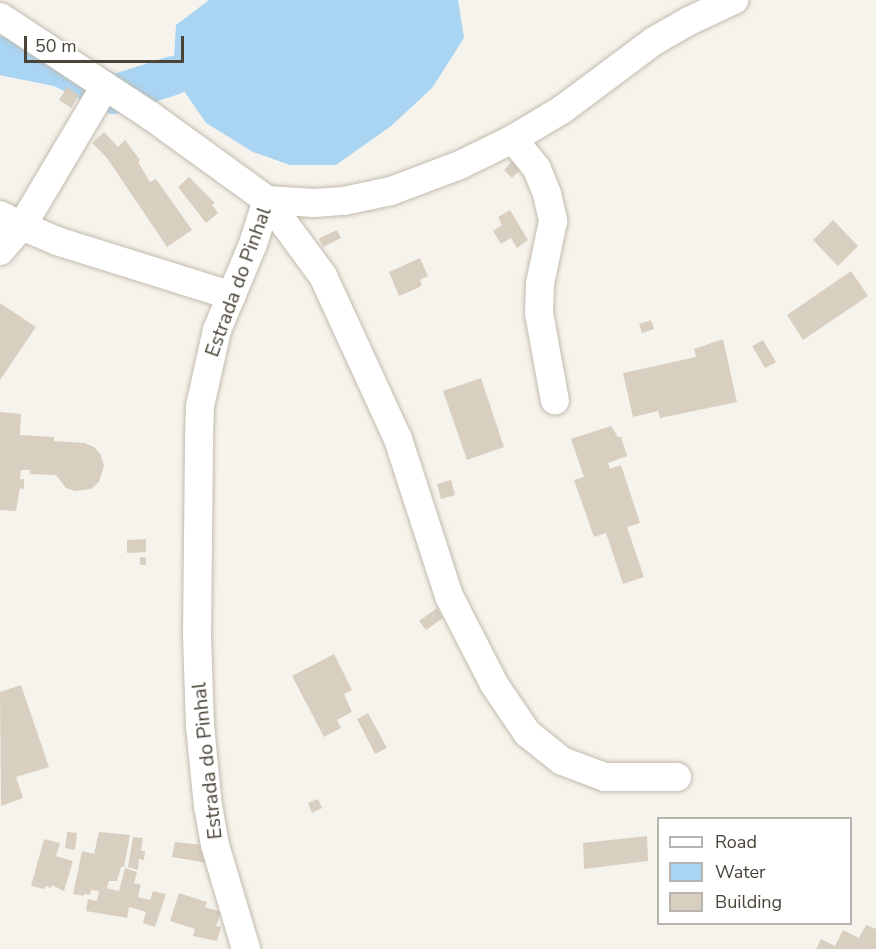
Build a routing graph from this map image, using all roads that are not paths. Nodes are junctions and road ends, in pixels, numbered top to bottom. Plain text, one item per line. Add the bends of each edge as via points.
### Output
1 (734, 0) edge
2 (0, 17) edge
3 (105, 86) junction
4 (513, 139) junction
5 (267, 200) junction
6 (11, 220) edge
7 (0, 251) edge
8 (232, 296) junction
9 (555, 401) dead end
10 (677, 777) dead end
11 (246, 949) edge

1 - 4 street, Estrada do Pinhal via 654,41 562,109
2 - 3 street
3 - 5 street
3 - 6 street
4 - 5 street, Estrada do Pinhal via 460,165 391,191 344,201
4 - 9 street via 537,169 552,221 540,284 539,313
5 - 8 street, Estrada do Pinhal
5 - 10 street via 323,276 398,439 449,596 494,684 527,733 562,761 604,777
6 - 7 street
6 - 8 street via 57,241
8 - 11 street, Estrada do Pinhal via 217,330 201,406 197,635 208,807 214,845

